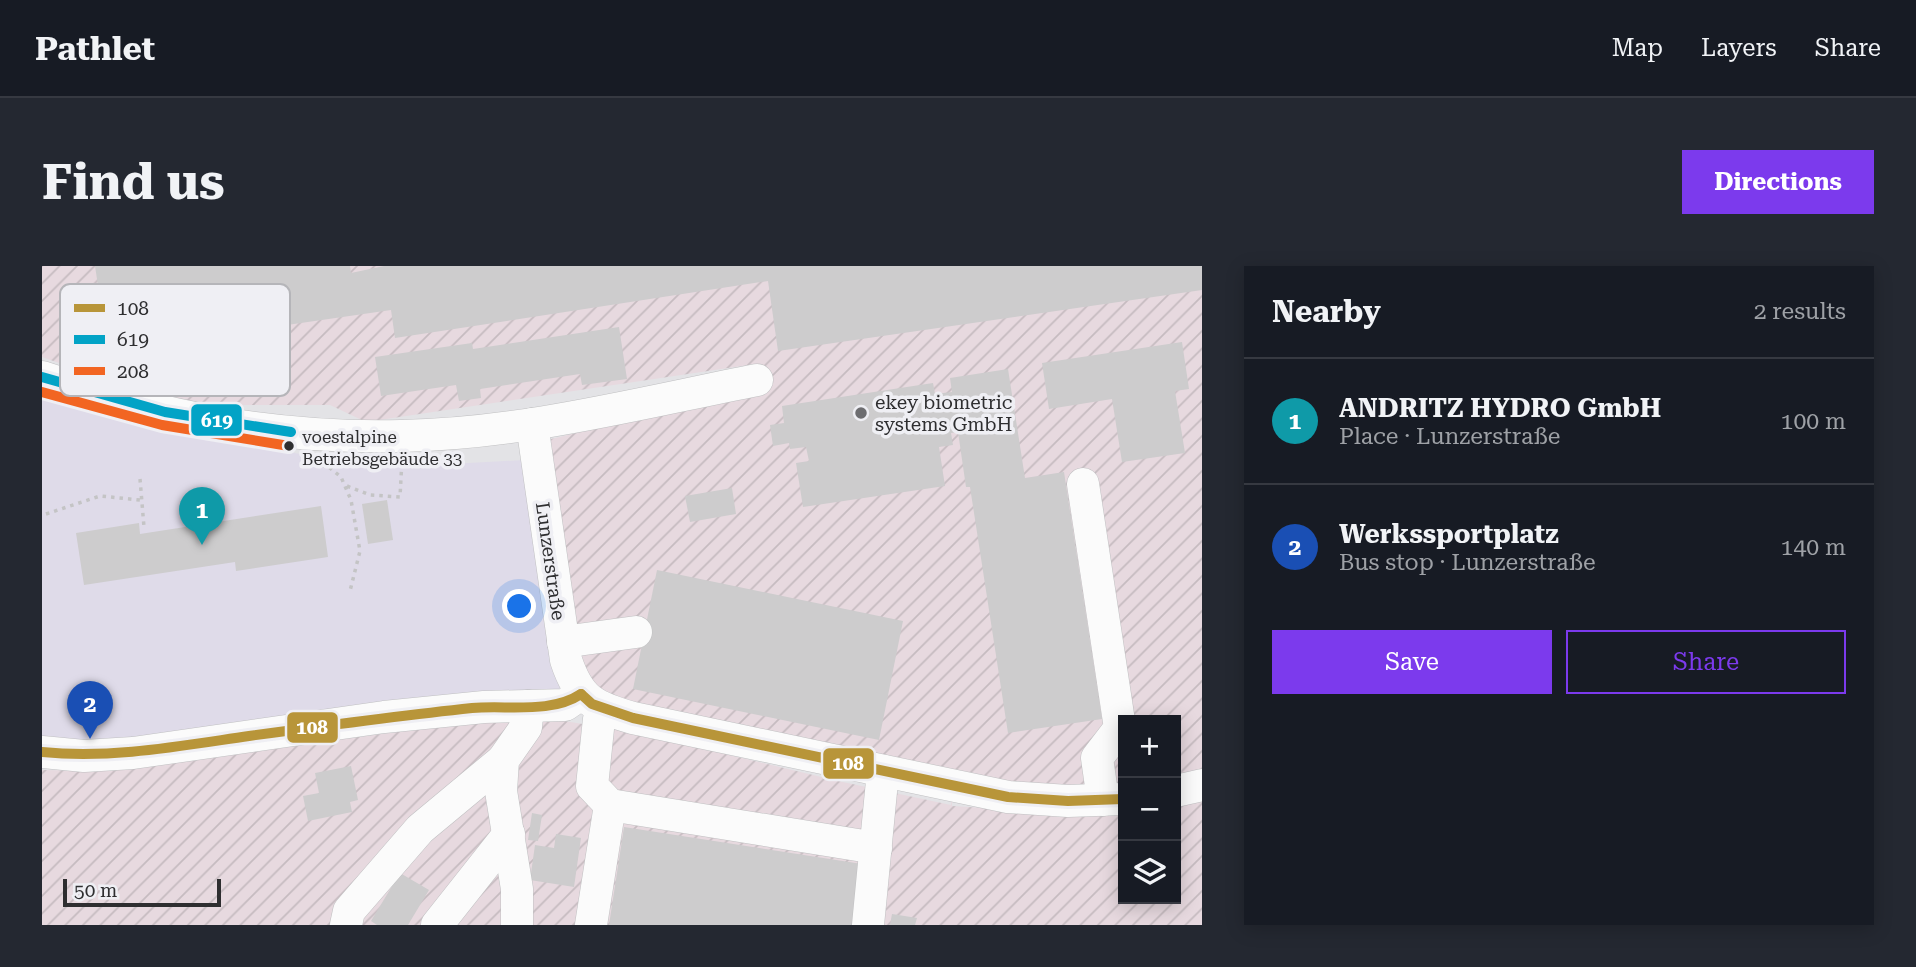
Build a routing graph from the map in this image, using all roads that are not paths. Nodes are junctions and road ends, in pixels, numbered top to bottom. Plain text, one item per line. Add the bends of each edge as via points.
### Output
1 (42, 377) edge
2 (757, 380) dead end
3 (60, 383) edge
4 (98, 396) edge
5 (532, 424) junction
6 (1083, 484) dead end
7 (636, 632) dead end
8 (563, 642) junction
9 (594, 702) junction
10 (528, 706) junction
11 (42, 752) edge
12 (503, 760) junction
13 (883, 771) junction
14 (1202, 785) edge
15 (1181, 790) edge
16 (1113, 800) edge
17 (610, 805) junction
18 (509, 834) junction
19 (876, 849) junction
20 (346, 925) edge
21 (437, 925) edge
22 (517, 925) edge
23 (591, 925) edge
24 (868, 925) edge

1 - 3 street
2 - 5 street
4 - 5 street via 176,416 328,435 404,436
5 - 8 street, Lunzerstraße
6 - 16 street via 1120,727 1097,758
7 - 8 street
8 - 9 street, Lunzerstraße via 571,677
9 - 10 street
9 - 13 street
9 - 17 street via 599,719 592,786
10 - 11 street via 336,722 133,753 84,756
10 - 12 street via 526,727
12 - 18 street via 501,791
12 - 20 street via 419,830 349,911
13 - 16 street via 1008,797
13 - 19 street
14 - 15 street
17 - 19 street
17 - 23 street
18 - 21 street
18 - 22 street
19 - 24 street

